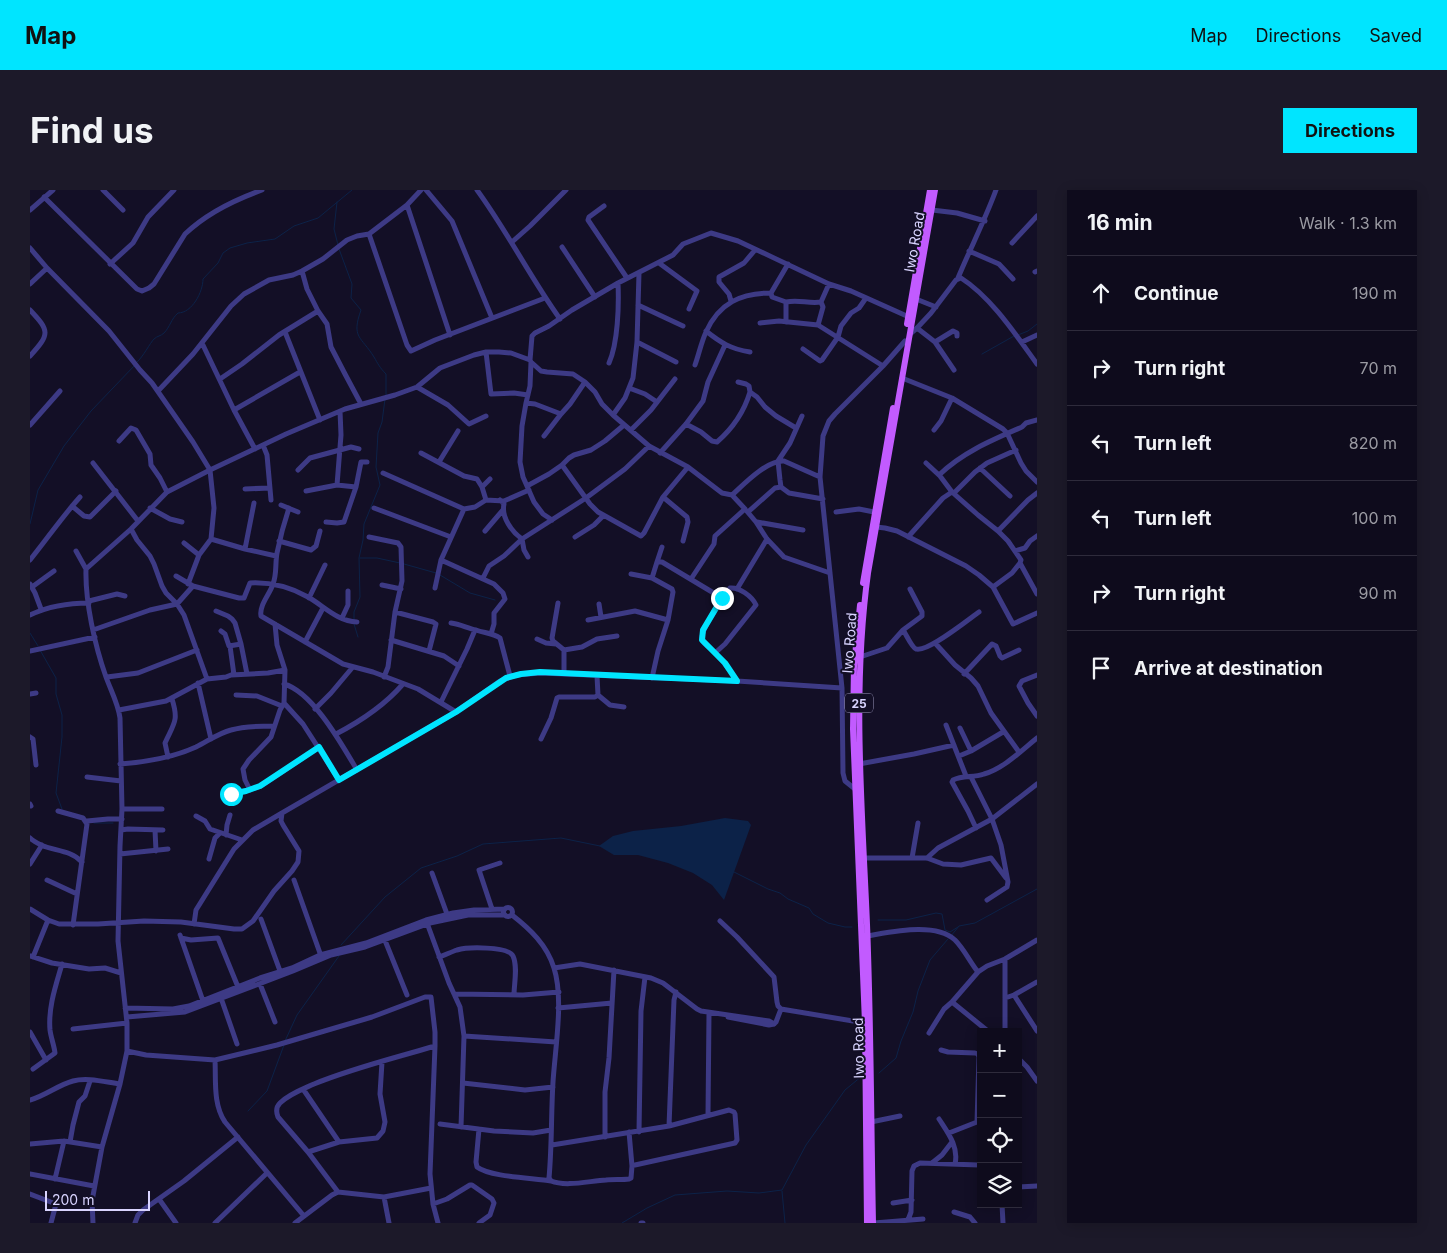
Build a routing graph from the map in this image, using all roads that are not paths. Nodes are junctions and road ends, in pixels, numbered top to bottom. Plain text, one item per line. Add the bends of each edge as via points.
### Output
1 (53, 190) edge
2 (103, 190) edge
3 (174, 190) edge
4 (262, 190) edge
5 (421, 190) edge
6 (426, 190) edge
7 (477, 190) edge
8 (566, 190) edge
9 (930, 190) edge
10 (936, 190) edge
11 (996, 190) edge
12 (44, 197) junction
13 (407, 205) junction
14 (604, 206) dead end
15 (30, 210) edge
16 (123, 210) dead end
17 (932, 210) junction
18 (1037, 216) edge
19 (984, 221) junction
20 (369, 234) junction
21 (512, 242) junction
22 (1012, 243) dead end
23 (562, 247) dead end
24 (30, 248) edge
25 (755, 250) junction
26 (969, 251) junction
27 (659, 263) junction
28 (110, 264) junction
29 (788, 264) junction
30 (47, 268) junction
31 (302, 271) junction
32 (639, 273) junction
33 (293, 275) junction
34 (304, 278) junction
35 (627, 278) junction
36 (958, 278) junction
37 (1013, 279) dead end
38 (618, 283) junction
39 (30, 284) edge
40 (829, 284) junction
41 (771, 294) junction
42 (595, 297) junction
43 (545, 298) junction
44 (866, 298) junction
45 (916, 299) junction
46 (731, 301) junction
47 (786, 302) junction
48 (821, 302) junction
49 (638, 305) junction
50 (936, 307) junction
51 (689, 309) dead end
52 (30, 310) edge
53 (318, 312) junction
54 (909, 317) junction
55 (492, 318) junction
56 (560, 319) junction
57 (786, 322) junction
58 (760, 323) dead end
59 (818, 325) junction
60 (683, 326) dead end
61 (917, 328) junction
62 (706, 331) junction
63 (282, 333) junction
64 (910, 334) junction
65 (450, 335) junction
66 (1037, 335) edge
67 (838, 336) junction
68 (957, 336) dead end
69 (1020, 340) junction
70 (905, 341) junction
71 (637, 342) junction
72 (935, 342) junction
73 (202, 343) junction
74 (725, 345) junction
75 (802, 349) dead end
76 (486, 352) junction
77 (750, 352) dead end
78 (30, 356) edge
79 (531, 361) junction
80 (676, 362) dead end
81 (609, 363) dead end
82 (1037, 364) edge
83 (694, 365) dead end
84 (883, 366) junction
85 (954, 370) dead end
86 (300, 372) junction
87 (902, 378) junction
88 (220, 379) junction
89 (675, 379) dead end
90 (584, 382) junction
91 (738, 382) dead end
92 (417, 387) junction
93 (630, 388) junction
94 (158, 390) junction
95 (60, 391) dead end
96 (750, 392) junction
97 (528, 394) junction
98 (952, 398) junction
99 (526, 402) junction
100 (657, 402) junction
101 (362, 404) junction
102 (234, 410) junction
103 (340, 411) junction
104 (561, 414) junction
105 (613, 415) junction
106 (486, 416) dead end
107 (802, 416) dead end
108 (320, 420) junction
109 (1037, 420) edge
110 (686, 424) junction
111 (30, 425) edge
112 (624, 425) junction
113 (796, 428) junction
114 (631, 430) junction
115 (934, 430) dead end
116 (458, 431) dead end
117 (1007, 433) junction
118 (544, 436) dead end
119 (119, 441) dead end
120 (264, 445) junction
121 (649, 446) junction
122 (255, 449) junction
123 (359, 449) dead end
124 (1016, 450) junction
125 (340, 451) junction
126 (420, 453) dead end
127 (660, 453) junction
128 (778, 461) junction
129 (367, 462) dead end
130 (439, 462) junction
131 (93, 463) dead end
132 (926, 463) dead end
133 (562, 465) junction
134 (688, 467) junction
135 (980, 468) junction
136 (884, 469) junction
137 (210, 470) junction
138 (298, 470) dead end
139 (383, 473) dead end
140 (1037, 473) edge
141 (939, 475) junction
142 (820, 477) junction
143 (1032, 478) junction
144 (490, 479) dead end
145 (1037, 482) edge
146 (337, 485) junction
147 (356, 487) junction
148 (482, 487) junction
149 (782, 487) junction
150 (269, 488) junction
151 (528, 488) junction
152 (244, 489) dead end
153 (116, 491) junction
154 (306, 491) dead end
155 (167, 492) junction
156 (953, 492) junction
157 (1037, 494) edge
158 (732, 495) junction
159 (1010, 496) dead end
160 (80, 497) dead end
161 (663, 497) junction
162 (586, 498) junction
163 (823, 499) junction
164 (271, 500) dead end
165 (486, 500) junction
166 (254, 504) dead end
167 (503, 504) junction
168 (282, 505) dead end
169 (72, 506) junction
170 (150, 508) junction
171 (289, 508) junction
172 (374, 508) dead end
173 (464, 509) junction
174 (747, 511) junction
175 (298, 512) dead end
176 (836, 512) dead end
177 (874, 512) junction
178 (603, 516) junction
179 (552, 520) junction
180 (138, 521) junction
181 (182, 522) dead end
182 (326, 522) dead end
183 (756, 522) junction
184 (876, 527) junction
185 (131, 529) junction
186 (485, 530) dead end
187 (803, 530) dead end
188 (320, 531) dead end
189 (998, 531) junction
190 (1037, 536) edge
191 (369, 537) dead end
192 (451, 537) junction
193 (575, 537) dead end
194 (908, 537) junction
195 (211, 539) junction
196 (522, 539) junction
197 (767, 539) junction
198 (280, 541) junction
199 (683, 541) dead end
200 (184, 543) dead end
201 (662, 547) dead end
202 (245, 549) junction
203 (76, 551) dead end
204 (1015, 551) junction
205 (199, 554) junction
206 (276, 556) junction
207 (528, 557) dead end
208 (30, 560) edge
209 (441, 560) junction
210 (657, 562) junction
211 (1020, 563) junction
212 (325, 565) dead end
213 (86, 569) junction
214 (54, 572) dead end
215 (830, 573) junction
216 (631, 574) dead end
217 (176, 576) dead end
218 (483, 578) junction
219 (652, 578) junction
220 (691, 578) junction
221 (31, 585) edge
222 (191, 585) junction
223 (273, 585) junction
224 (382, 585) dead end
225 (993, 587) junction
226 (435, 588) dead end
227 (401, 589) junction
228 (737, 589) junction
229 (910, 590) dead end
230 (348, 591) dead end
231 (1037, 594) edge
232 (125, 596) dead end
233 (309, 598) junction
234 (722, 598) junction
235 (89, 602) junction
236 (558, 603) dead end
237 (177, 604) junction
238 (599, 604) dead end
239 (323, 608) junction
240 (41, 609) junction
241 (216, 610) dead end
242 (395, 612) junction
243 (978, 612) dead end
244 (1037, 613) edge
245 (30, 615) edge
246 (601, 617) junction
247 (342, 618) junction
248 (588, 620) dead end
249 (668, 620) junction
250 (357, 622) dead end
251 (451, 623) dead end
252 (274, 624) junction
253 (93, 630) junction
254 (475, 630) junction
255 (903, 630) junction
256 (221, 632) dead end
257 (492, 634) junction
258 (617, 636) dead end
259 (96, 637) junction
260 (390, 640) junction
261 (537, 640) dead end
262 (305, 642) junction
263 (935, 643) junction
264 (241, 644) junction
265 (557, 644) junction
266 (230, 646) junction
267 (197, 650) junction
268 (564, 650) junction
269 (1019, 650) dead end
270 (30, 651) edge
271 (429, 651) junction
272 (715, 653) junction
273 (860, 657) junction
274 (459, 666) junction
275 (352, 668) junction
276 (284, 670) junction
277 (234, 674) junction
278 (247, 674) junction
279 (564, 674) junction
280 (964, 674) junction
281 (1037, 675) edge
282 (510, 676) junction
283 (597, 676) junction
284 (106, 677) junction
285 (384, 677) junction
286 (652, 678) junction
287 (207, 679) junction
288 (737, 681) junction
289 (198, 683) junction
290 (284, 684) junction
291 (403, 684) junction
292 (842, 688) junction
293 (236, 695) dead end
294 (598, 695) junction
295 (172, 699) junction
296 (441, 702) junction
297 (283, 704) junction
298 (624, 707) dead end
299 (315, 708) junction
300 (119, 710) junction
301 (456, 712) junction
302 (1037, 716) edge
303 (946, 725) dead end
304 (274, 726) junction
305 (960, 728) dead end
306 (1003, 732) junction
307 (336, 734) junction
308 (30, 737) edge
309 (211, 738) junction
310 (1037, 738) edge
311 (541, 739) dead end
312 (954, 745) junction
313 (319, 747) junction
314 (971, 751) junction
315 (1019, 752) junction
316 (959, 756) junction
317 (168, 758) junction
318 (120, 764) junction
319 (859, 764) junction
320 (36, 766) dead end
321 (357, 770) junction
322 (969, 776) junction
323 (87, 777) dead end
324 (339, 780) junction
325 (121, 781) junction
326 (1037, 784) edge
327 (855, 789) junction
328 (250, 790) junction
329 (225, 794) dead end
330 (122, 809) junction
331 (162, 809) dead end
332 (58, 810) dead end
333 (282, 813) junction
334 (230, 815) dead end
335 (196, 816) dead end
336 (122, 819) junction
337 (992, 819) junction
338 (87, 821) junction
339 (918, 823) dead end
340 (859, 828) junction
341 (976, 828) junction
342 (121, 830) junction
343 (155, 830) junction
344 (164, 830) dead end
345 (220, 833) junction
346 (226, 835) junction
347 (30, 838) edge
348 (242, 840) junction
349 (42, 845) junction
350 (168, 849) dead end
351 (156, 851) junction
352 (120, 854) junction
353 (209, 858) dead end
354 (863, 858) junction
355 (912, 858) junction
356 (927, 858) junction
357 (82, 862) junction
358 (500, 863) dead end
359 (30, 864) edge
360 (1005, 864) junction
361 (999, 868) junction
362 (432, 873) dead end
363 (1006, 878) junction
364 (47, 880) dead end
365 (294, 880) dead end
366 (77, 894) junction
367 (987, 900) dead end
368 (505, 908) junction
369 (30, 909) edge
370 (492, 909) junction
371 (447, 914) junction
372 (505, 915) junction
373 (512, 915) junction
374 (261, 919) dead end
375 (48, 920) junction
376 (720, 921) dead end
377 (119, 922) junction
378 (427, 922) junction
379 (194, 924) junction
380 (74, 925) junction
381 (867, 936) junction
382 (384, 938) junction
383 (1037, 940) edge
384 (32, 957) edge
385 (321, 957) junction
386 (439, 957) junction
387 (1006, 959) junction
388 (62, 964) junction
389 (554, 968) junction
390 (614, 970) junction
391 (280, 971) junction
392 (978, 972) junction
393 (121, 973) junction
394 (645, 977) junction
395 (1037, 982) edge
396 (260, 984) junction
397 (238, 987) junction
398 (558, 992) junction
399 (676, 992) junction
400 (454, 994) junction
401 (407, 995) dead end
402 (514, 995) junction
403 (1014, 995) junction
404 (221, 998) junction
405 (1005, 998) junction
406 (202, 1001) junction
407 (952, 1002) junction
408 (612, 1003) junction
409 (126, 1008) junction
410 (558, 1008) junction
411 (781, 1009) junction
412 (709, 1013) junction
413 (127, 1020) junction
414 (275, 1022) dead end
415 (865, 1023) junction
416 (984, 1028) edge
417 (1005, 1028) edge
418 (73, 1029) dead end
419 (1037, 1029) edge
420 (30, 1032) edge
421 (929, 1033) dead end
422 (464, 1036) junction
423 (556, 1042) junction
424 (237, 1044) dead end
425 (435, 1046) junction
426 (941, 1050) dead end
427 (127, 1051) junction
428 (977, 1053) edge
429 (46, 1060) junction
430 (215, 1060) junction
431 (382, 1062) junction
432 (1022, 1062) edge
433 (33, 1069) dead end
434 (979, 1073) edge
435 (90, 1081) junction
436 (1037, 1081) edge
437 (463, 1083) junction
438 (120, 1084) junction
439 (553, 1087) junction
440 (303, 1089) junction
441 (30, 1100) edge
442 (708, 1115) junction
443 (900, 1116) dead end
444 (979, 1118) edge
445 (939, 1119) dead end
446 (872, 1122) junction
447 (977, 1123) edge
448 (440, 1124) dead end
449 (669, 1126) junction
450 (461, 1128) junction
451 (479, 1129) junction
452 (551, 1130) junction
453 (629, 1132) junction
454 (639, 1132) junction
455 (949, 1133) junction
456 (605, 1136) junction
457 (238, 1137) junction
458 (67, 1142) junction
459 (339, 1142) junction
460 (952, 1142) junction
461 (30, 1144) edge
462 (552, 1144) junction
463 (102, 1147) junction
464 (308, 1152) junction
465 (931, 1164) junction
466 (954, 1164) junction
467 (977, 1165) edge
468 (632, 1166) junction
469 (267, 1173) junction
470 (30, 1174) edge
471 (55, 1179) junction
472 (550, 1181) junction
473 (94, 1186) junction
474 (1022, 1186) edge
475 (1037, 1186) edge
476 (431, 1188) junction
477 (338, 1192) junction
478 (30, 1194) edge
479 (870, 1196) junction
480 (384, 1197) junction
481 (159, 1200) junction
482 (912, 1200) junction
483 (893, 1203) dead end
484 (433, 1204) junction
485 (1002, 1208) edge
486 (954, 1212) dead end
487 (304, 1216) junction
488 (923, 1218) dead end
489 (908, 1220) junction
490 (51, 1223) edge
491 (93, 1223) edge
492 (135, 1223) edge
493 (176, 1223) edge
494 (215, 1223) edge
495 (295, 1223) edge
496 (389, 1223) edge
497 (438, 1223) edge
498 (479, 1223) edge
499 (868, 1223) edge
500 (874, 1223) edge
501 (975, 1223) edge
502 (1003, 1223) edge

1 - 12 street
2 - 16 street
3 - 28 street via 148,217 133,243
4 - 28 street via 216,211 185,234 154,284 146,290 137,289
5 - 13 street
6 - 55 street via 452,221
7 - 21 street
8 - 21 street
9 - 54 main road, Iwo Road
10 - 17 main road, Iwo Road / 25
11 - 19 street
12 - 15 street
12 - 28 street
13 - 20 street
13 - 65 street
14 - 35 street via 588,220
17 - 19 street via 969,215
17 - 45 main road, Iwo Road / 25
18 - 22 street
19 - 26 street
20 - 31 street via 347,240
20 - 65 street via 410,350
21 - 43 street
23 - 42 street
24 - 30 street
25 - 27 street via 712,233 683,244
25 - 29 street
25 - 46 street via 744,263 719,278
26 - 36 street
26 - 37 street via 999,264
27 - 32 street
27 - 51 street via 697,291
29 - 40 street
29 - 41 street
30 - 39 street
30 - 94 street via 109,331
31 - 33 street
31 - 34 street
32 - 35 street
32 - 49 street
33 - 34 street
33 - 73 street via 269,280 244,294
34 - 53 street
35 - 38 street
36 - 50 street
36 - 69 street via 976,290
38 - 42 street
38 - 81 street via 618,318
40 - 44 street
40 - 48 street
41 - 46 street via 748,294
41 - 47 street
42 - 56 street
43 - 55 street
43 - 56 street
44 - 54 street
44 - 67 street via 859,308 851,312
45 - 50 street
45 - 64 main road, Iwo Road / 25
46 - 62 street via 718,312
47 - 48 street
47 - 57 street
48 - 59 street via 823,307
49 - 60 street
49 - 71 street
50 - 61 street
52 - 78 street via 44,325 45,332 42,342
53 - 63 street
53 - 101 street via 327,324 331,347
54 - 70 main road, Iwo Road
55 - 65 street
56 - 79 street via 532,336
57 - 58 street
57 - 59 street
59 - 67 street
61 - 64 street
61 - 72 street
62 - 74 street
62 - 83 street
63 - 86 street
63 - 88 street
64 - 87 main road, Iwo Road / 25
66 - 69 street
67 - 75 street via 820,361
67 - 84 street
68 - 72 street via 953,331
69 - 82 street
70 - 84 street
70 - 136 main road, Iwo Road
71 - 80 street
71 - 93 street
72 - 85 street
73 - 88 street
73 - 94 street
74 - 77 street
74 - 110 street via 703,401
76 - 79 street via 511,353
76 - 92 street via 440,368
76 - 97 street via 491,394
79 - 90 street via 541,371 569,373
79 - 97 street
84 - 142 street via 829,421 823,436
86 - 102 street
86 - 108 street
87 - 98 street
87 - 136 main road, Iwo Road / 25
88 - 102 street
89 - 100 street
90 - 104 street
90 - 105 street
91 - 96 street via 749,386
92 - 101 street
92 - 106 street via 448,404 467,423
93 - 100 street
93 - 105 street
94 - 137 street
95 - 111 street
96 - 110 street via 739,417 717,442
96 - 113 street via 776,416
97 - 99 street
98 - 115 street
98 - 117 street
99 - 104 street
99 - 151 street via 520,459
100 - 114 street
101 - 103 street
102 - 122 street
103 - 108 street
103 - 125 street
104 - 118 street
105 - 112 street
107 - 113 street
108 - 120 street
109 - 117 street
110 - 127 street
112 - 114 street
112 - 133 street via 604,441 574,455
113 - 128 street
114 - 121 street
116 - 130 street
117 - 124 street
117 - 141 street via 971,450
119 - 155 street via 131,428 136,430
120 - 122 street
120 - 150 street
121 - 127 street
121 - 162 street
122 - 137 street
123 - 125 street via 351,447
124 - 135 street
124 - 143 street
125 - 138 street via 310,458
125 - 146 street
126 - 130 street
127 - 134 street
128 - 142 street
128 - 149 street
128 - 158 street
129 - 147 street via 361,462
130 - 148 street via 464,476 477,479
131 - 153 street
132 - 141 street
133 - 151 street
133 - 162 street
134 - 158 street via 722,493
134 - 161 street
135 - 156 street
135 - 159 street
136 - 177 main road, Iwo Road
136 - 184 main road, Iwo Road / 25
137 - 155 street
137 - 195 street via 214,508
139 - 173 street
140 - 143 street
141 - 156 street
142 - 163 street
143 - 145 street
144 - 148 street
146 - 147 street
146 - 154 street
147 - 182 street via 344,522
148 - 165 street
149 - 163 street via 789,492
149 - 174 street via 776,488
150 - 152 street
150 - 164 street
151 - 167 street
151 - 179 street via 543,514
153 - 169 street via 90,517
153 - 180 street
155 - 170 street
156 - 189 street
156 - 194 street via 943,498
157 - 189 street
158 - 174 street
160 - 169 street
161 - 178 street via 642,536
161 - 199 street via 687,517
162 - 178 street
162 - 179 street
163 - 215 street
165 - 167 street
165 - 173 street
166 - 202 street
167 - 186 street
167 - 196 street via 506,520
168 - 171 street
169 - 208 street
170 - 180 street
170 - 181 street
171 - 175 street
171 - 198 street
172 - 192 street
173 - 192 street
174 - 183 street
174 - 220 street via 715,536 714,544
176 - 177 street via 859,509
177 - 327 main road, Iwo Road via 854,666
178 - 193 street
179 - 196 street
180 - 185 street
183 - 187 street
183 - 197 street
184 - 194 street
184 - 273 main road, Iwo Road / 25
185 - 213 street
185 - 237 street via 150,556 166,593
188 - 198 street via 316,546 311,550
189 - 204 street
190 - 204 street via 1025,548
191 - 227 street via 398,543 401,547
192 - 209 street
194 - 225 street via 966,566
195 - 202 street
195 - 205 street
196 - 207 street
196 - 218 street via 489,566
197 - 215 street via 784,557
197 - 228 street
198 - 206 street
200 - 205 street
201 - 210 street
202 - 206 street
203 - 213 street
204 - 211 street
205 - 222 street
206 - 223 street
209 - 218 street
209 - 226 street
210 - 219 street
210 - 220 street
211 - 225 street
211 - 231 street
212 - 233 street
213 - 235 street
214 - 221 street
215 - 292 street
216 - 219 street
217 - 222 street
218 - 257 street via 498,586 505,597 494,615
219 - 249 street via 672,589
220 - 234 street
221 - 240 street
222 - 223 street via 242,598 246,596 250,583
222 - 237 street
223 - 233 street via 290,588
223 - 252 street via 260,613
224 - 227 street
225 - 244 street via 1013,624
227 - 242 street
228 - 234 street via 730,588
228 - 272 street via 752,598 756,605 726,644
229 - 255 street via 922,614
230 - 247 street via 348,604
232 - 235 street via 117,594
233 - 239 street
234 - 272 street via 701,636
235 - 240 street
235 - 253 street
236 - 265 street via 552,634
237 - 253 street
237 - 267 street
238 - 246 street
239 - 247 street
239 - 262 street
240 - 245 street
241 - 264 street via 232,618
242 - 260 street
242 - 271 street via 436,624
243 - 263 street
246 - 248 street
246 - 249 street via 635,611
247 - 250 street
249 - 286 street
251 - 254 street
252 - 262 street
252 - 276 street
253 - 259 street
254 - 257 street
254 - 274 street
255 - 263 street via 916,649
255 - 273 street via 887,648
256 - 266 street
257 - 282 street via 502,641
258 - 268 street
259 - 270 street
259 - 284 street
260 - 271 street
260 - 285 street
261 - 265 street
262 - 275 street
263 - 280 street
264 - 266 street
264 - 278 street
265 - 268 street
266 - 277 street
267 - 284 street via 138,672
267 - 287 street
268 - 279 street
269 - 280 street via 1002,658 992,644
271 - 274 street via 449,658
272 - 288 street
273 - 319 main road, Iwo Road / 25
274 - 296 street
275 - 285 street
275 - 299 street
276 - 278 street
276 - 290 street
277 - 278 street
277 - 287 street
279 - 282 street
279 - 283 street
280 - 306 street via 978,686
281 - 302 street via 1022,681 1019,686
282 - 301 street
283 - 286 street
283 - 294 street
284 - 300 street
285 - 291 street
286 - 288 street
287 - 289 street
288 - 292 street
289 - 295 street
289 - 309 street
290 - 297 street
290 - 299 street via 294,687
291 - 296 street
291 - 307 street via 380,706
292 - 327 street via 843,773 845,781
293 - 297 street via 257,696
294 - 298 street via 610,705
294 - 311 street via 557,698
295 - 300 street
295 - 317 street via 176,717 165,742
296 - 301 street
297 - 304 street
297 - 313 street via 298,718
299 - 307 street
300 - 318 street
301 - 321 street
303 - 312 street
304 - 309 street via 231,730
304 - 328 street via 271,736 243,770
305 - 314 street
306 - 314 street
306 - 315 street
307 - 321 street
308 - 320 street via 33,739
309 - 317 street
310 - 315 street
312 - 316 street
312 - 319 street
313 - 324 street
313 - 328 street
314 - 316 street
315 - 322 street via 994,771
316 - 322 street
317 - 318 street
318 - 325 street
319 - 340 main road, Iwo Road / 25
321 - 324 street
322 - 337 street
322 - 341 street via 952,782
323 - 325 street
324 - 333 street
325 - 330 street
326 - 337 street
327 - 340 main road, Iwo Road
328 - 329 street
330 - 331 street
330 - 336 street
332 - 338 street
333 - 348 street
333 - 379 street via 281,821 299,851 299,858 253,921 238,930
334 - 346 street
335 - 345 street via 210,829
336 - 338 street
336 - 342 street
337 - 341 street
337 - 360 street
338 - 357 street
339 - 355 street
340 - 354 main road, Iwo Road / 25
340 - 415 main road, Iwo Road
341 - 356 street via 938,848
342 - 343 street
342 - 352 street
343 - 344 street
343 - 351 street
345 - 346 street
345 - 353 street via 215,838
346 - 348 street
347 - 349 street
348 - 379 street via 196,910
349 - 357 street
349 - 359 street
350 - 351 street
351 - 352 street
352 - 377 street
354 - 355 street
354 - 381 main road, Iwo Road / 25
355 - 356 street
356 - 361 street via 943,864 961,865 991,858
357 - 366 street
358 - 370 street via 479,872
360 - 361 street
360 - 363 street
361 - 363 street
362 - 371 street
363 - 367 street via 1006,887
364 - 366 street
365 - 385 street
366 - 380 street
368 - 370 street
368 - 372 street
368 - 373 street via 512,910
369 - 375 street
370 - 371 street
371 - 378 street
372 - 373 street
372 - 378 street via 468,915
373 - 389 street via 543,944
374 - 391 street
375 - 380 street
375 - 384 street
376 - 411 street via 774,976
377 - 379 street
377 - 380 street
377 - 393 street
378 - 382 street
378 - 386 street
381 - 392 street via 896,931 941,932 955,941
381 - 446 main road, Iwo Road / 25
382 - 385 street
382 - 401 street
383 - 387 street
384 - 388 street
385 - 391 street
385 - 396 street
386 - 400 street
386 - 402 street via 472,948 511,953 515,967
387 - 392 street
387 - 405 street
388 - 393 street via 105,968
388 - 429 street via 53,994 50,1020 55,1053
389 - 390 street via 580,964
389 - 398 street
390 - 394 street
390 - 408 street
391 - 397 street
392 - 407 street
393 - 409 street
394 - 399 street via 658,980
394 - 454 street via 641,1011
395 - 403 street
396 - 404 street
396 - 414 street
397 - 406 street
397 - 406 street via 218,938 192,940 180,936
398 - 402 street
398 - 410 street
399 - 412 street via 697,1010
399 - 449 street
400 - 402 street
400 - 422 street via 460,1007
403 - 405 street
403 - 419 street
404 - 413 street via 185,1012
404 - 424 street
405 - 417 street
406 - 409 street via 173,1009
407 - 416 street
407 - 421 street
408 - 410 street
408 - 456 street
409 - 413 street
410 - 423 street
411 - 412 street via 776,1022 769,1025
411 - 415 street
412 - 442 street
413 - 418 street
413 - 427 street
415 - 479 main road, Iwo Road
420 - 429 street
422 - 423 street
422 - 437 street
423 - 439 street
425 - 430 street via 432,1001 428,996 363,1020
425 - 431 street
425 - 476 street
426 - 428 street
427 - 430 street
427 - 438 street
429 - 433 street
430 - 457 street via 219,1114
431 - 440 street
431 - 459 street via 383,1131 373,1139
432 - 436 street
434 - 444 street
435 - 438 street
435 - 441 street via 73,1081
435 - 458 street via 85,1096 79,1102
437 - 439 street via 525,1090
437 - 450 street
438 - 463 street
439 - 452 street
440 - 459 street
440 - 464 street via 280,1103 276,1112
442 - 449 street
442 - 468 street via 729,1110 734,1112 735,1143
443 - 446 street
445 - 455 street
446 - 479 main road, Iwo Road / 25
447 - 455 street
448 - 450 street
449 - 454 street
450 - 451 street
451 - 452 street via 533,1133
451 - 472 street via 477,1167 502,1175
452 - 462 street
453 - 454 street
453 - 456 street
453 - 468 street
455 - 460 street
456 - 462 street
457 - 469 street
457 - 481 street
458 - 461 street
458 - 463 street
458 - 471 street
459 - 464 street
460 - 465 street
460 - 466 street via 956,1152
462 - 472 street
463 - 473 street
464 - 477 street
465 - 466 street
465 - 482 street via 914,1166
466 - 467 street
468 - 472 street via 629,1179 579,1183
469 - 487 street
469 - 494 street
470 - 471 street
471 - 473 street
473 - 491 street
474 - 475 street
476 - 480 street
476 - 484 street
477 - 480 street
477 - 487 street
478 - 490 street via 56,1204
479 - 499 main road, Iwo Road
479 - 500 main road, Iwo Road / 25
480 - 496 street
481 - 492 street via 138,1215
481 - 493 street
482 - 483 street
482 - 489 street
484 - 497 street
484 - 498 street via 472,1185 492,1198 494,1203 490,1215
485 - 502 street
486 - 501 street via 970,1217
487 - 495 street
488 - 489 street
489 - 500 street

